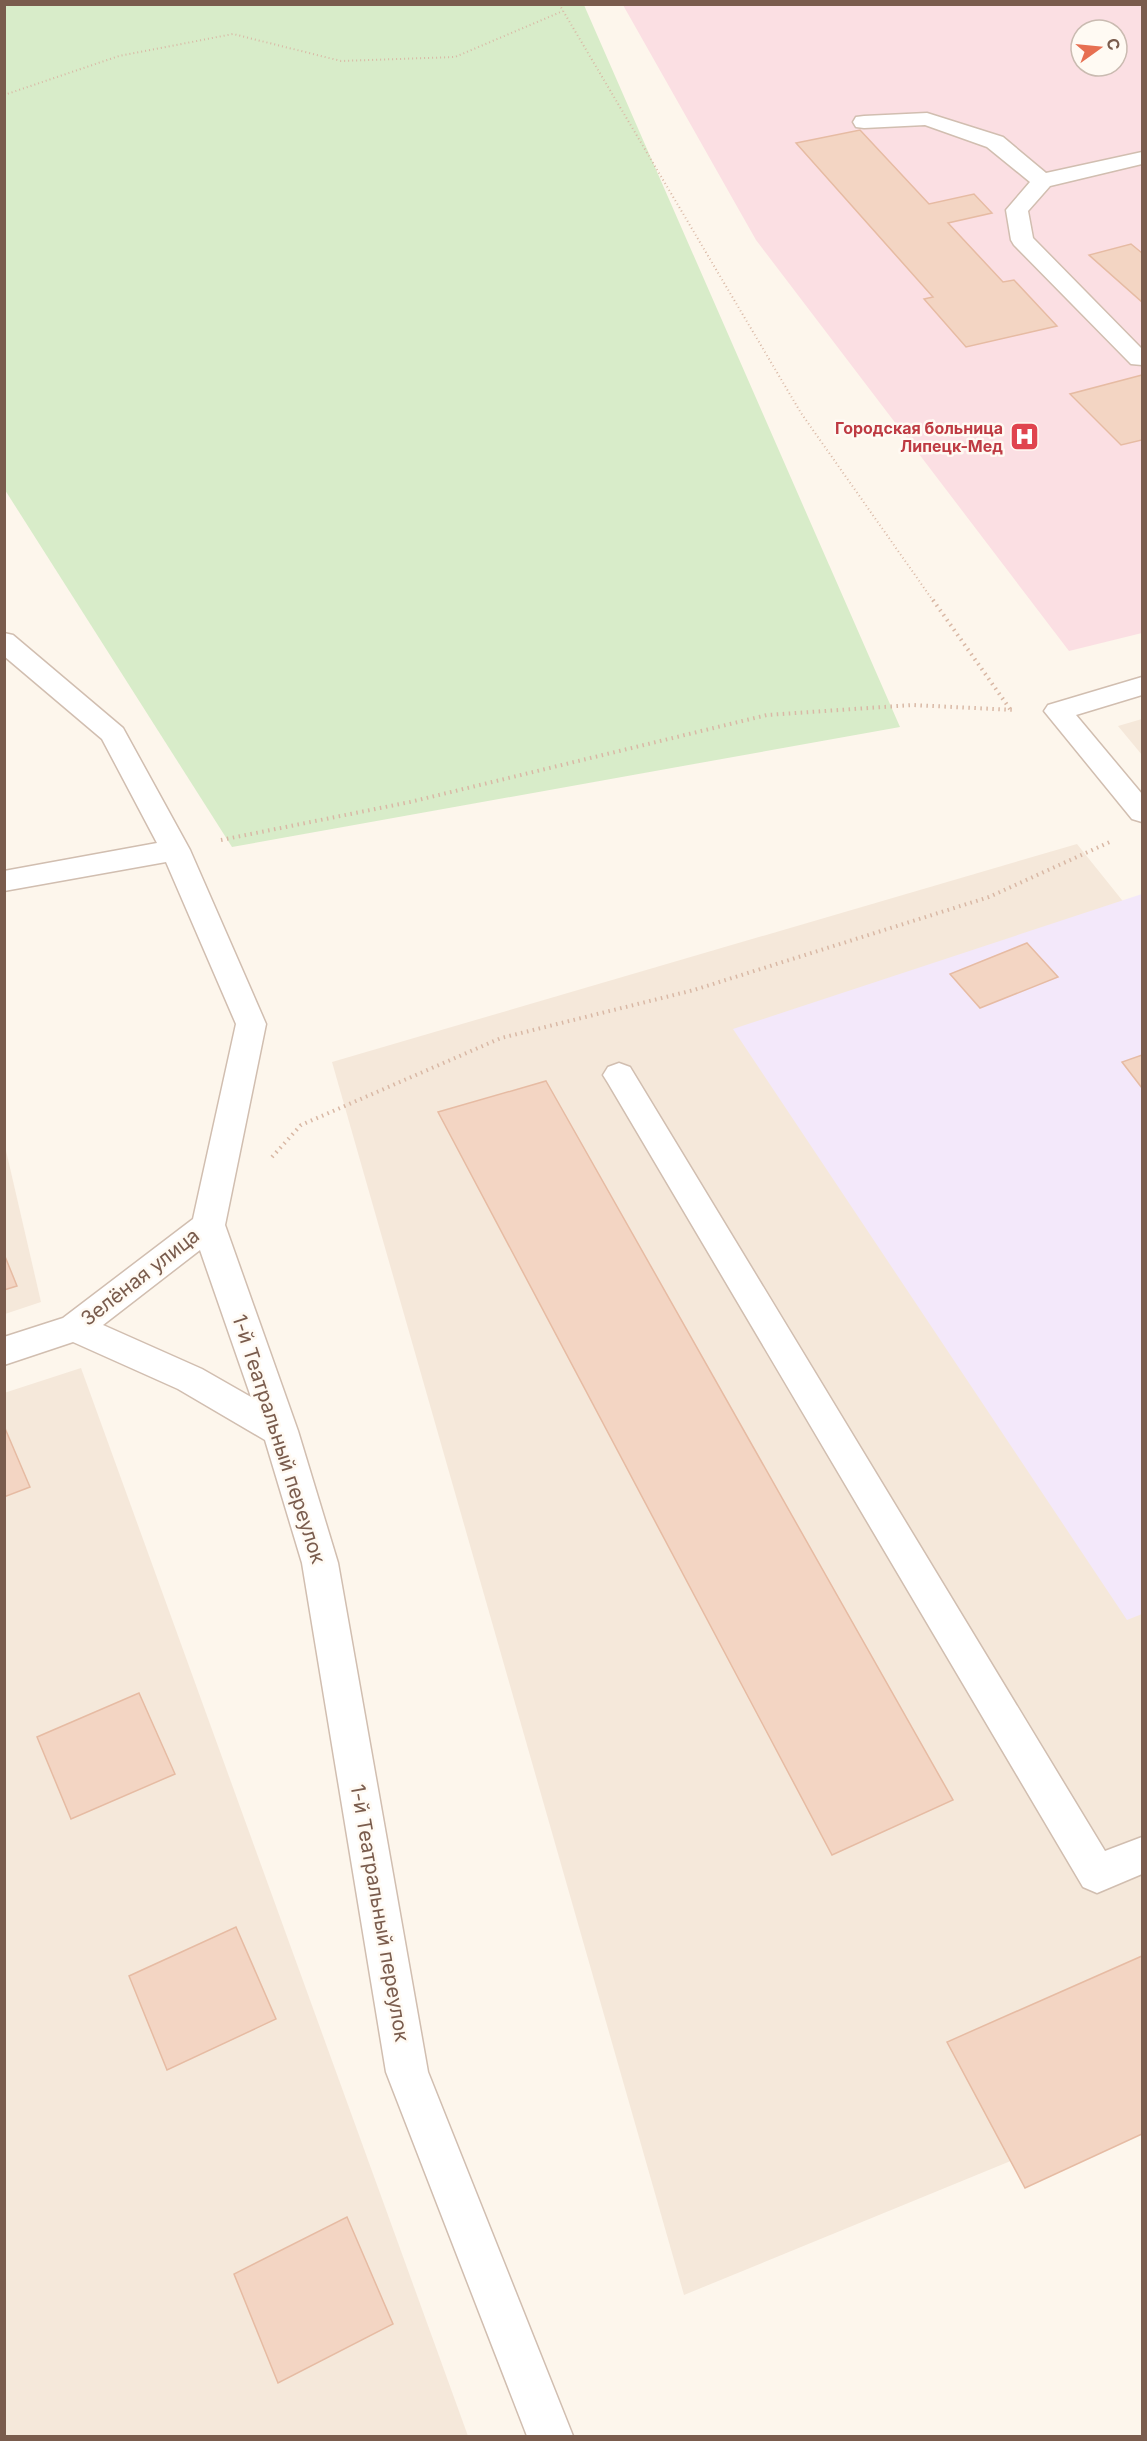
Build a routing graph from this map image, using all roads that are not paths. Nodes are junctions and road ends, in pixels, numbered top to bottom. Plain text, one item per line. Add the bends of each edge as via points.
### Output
1 (864, 122) dead end
2 (1143, 158) edge
3 (1042, 182) junction
4 (1143, 358) edge
5 (4, 641) edge
6 (1143, 686) edge
7 (1143, 812) edge
8 (176, 850) junction
9 (4, 881) edge
10 (619, 1075) dead end
11 (208, 1226) junction
12 (75, 1328) junction
13 (4, 1351) edge
14 (280, 1431) junction
15 (1143, 1855) edge
16 (550, 2436) edge

1 - 3 street via 927,119 995,142
2 - 3 street
3 - 4 street via 1017,210 1022,240 1139,359
5 - 8 street via 113,734
6 - 7 street via 1058,711
8 - 9 street
8 - 11 street via 251,1024
10 - 15 street via 1097,1874
11 - 12 street, Зелёная улица
11 - 14 street, 1-й Театральный переулок
12 - 13 street, Зелёная улица
12 - 14 street via 190,1379
14 - 16 street, 1-й Театральный переулок via 320,1563 407,2072

